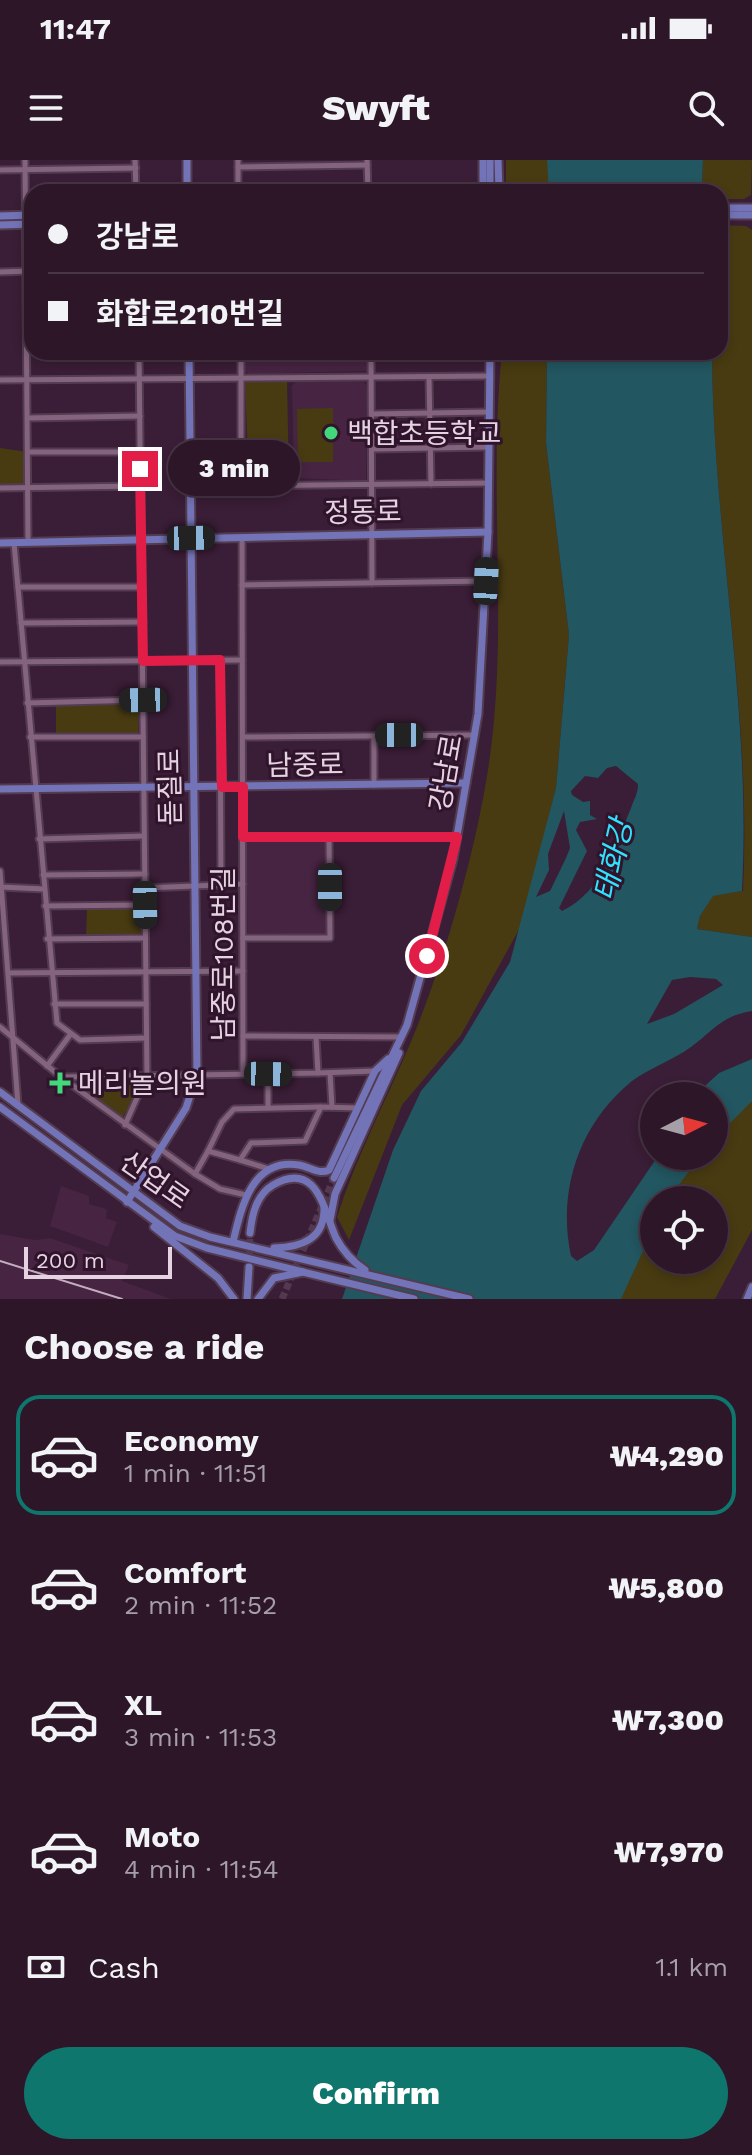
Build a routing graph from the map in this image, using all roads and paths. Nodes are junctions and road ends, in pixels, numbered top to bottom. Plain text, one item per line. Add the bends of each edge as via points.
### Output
1 (25, 160) edge
2 (135, 160) edge
3 (187, 160) edge
4 (483, 160) edge
5 (490, 160) edge
6 (498, 160) edge
7 (367, 162) edge
8 (238, 164) edge
9 (136, 168) junction
10 (0, 170) edge
11 (25, 170) junction
12 (187, 173) junction
13 (26, 184) edge
14 (136, 184) edge
15 (184, 184) edge
16 (187, 184) edge
17 (191, 184) edge
18 (368, 184) edge
19 (483, 184) edge
20 (490, 184) edge
21 (499, 184) edge
22 (752, 200) edge
23 (752, 208) edge
24 (728, 210) edge
25 (736, 211) junction
26 (728, 213) edge
27 (752, 215) edge
28 (0, 216) edge
29 (24, 219) edge
30 (24, 221) edge
31 (752, 222) edge
32 (0, 225) edge
33 (24, 271) edge
34 (0, 272) edge
35 (28, 360) edge
36 (139, 360) edge
37 (189, 360) edge
38 (241, 360) edge
39 (371, 360) edge
40 (490, 360) edge
41 (490, 376) junction
42 (372, 377) junction
43 (429, 377) junction
44 (242, 378) junction
45 (189, 379) junction
46 (0, 380) edge
47 (27, 380) junction
48 (139, 380) junction
49 (489, 412) junction
50 (430, 413) junction
51 (372, 414) junction
52 (140, 416) junction
53 (28, 418) junction
54 (489, 447) junction
55 (373, 449) junction
56 (430, 449) junction
57 (28, 452) junction
58 (141, 452) junction
59 (489, 483) junction
60 (372, 484) junction
61 (431, 484) junction
62 (139, 486) junction
63 (30, 487) junction
64 (0, 488) edge
65 (488, 532) junction
66 (371, 534) junction
67 (242, 537) junction
68 (191, 538) junction
69 (140, 539) junction
70 (28, 541) junction
71 (14, 542) junction
72 (0, 543) edge
73 (486, 581) junction
74 (372, 583) junction
75 (242, 585) junction
76 (18, 587) junction
77 (140, 587) junction
78 (143, 622) junction
79 (21, 623) junction
80 (191, 660) junction
81 (220, 660) junction
82 (242, 660) junction
83 (143, 661) junction
84 (0, 662) edge
85 (24, 662) junction
86 (143, 700) junction
87 (27, 703) junction
88 (475, 735) junction
89 (374, 736) junction
90 (30, 737) junction
91 (143, 737) junction
92 (243, 737) junction
93 (466, 783) junction
94 (374, 786) junction
95 (222, 787) junction
96 (243, 787) junction
97 (144, 788) junction
98 (192, 788) junction
99 (0, 789) edge
100 (35, 789) junction
101 (144, 836) junction
102 (243, 837) junction
103 (329, 837) junction
104 (457, 837) junction
105 (39, 839) junction
106 (0, 871) edge
107 (145, 874) junction
108 (43, 875) junction
109 (243, 884) junction
110 (221, 885) junction
111 (1, 887) edge
112 (194, 887) junction
113 (145, 888) junction
114 (43, 889) junction
115 (145, 905) junction
116 (45, 906) junction
117 (2, 923) edge
118 (145, 938) junction
119 (243, 938) junction
120 (47, 939) junction
121 (243, 971) junction
122 (9, 973) junction
123 (51, 973) junction
124 (146, 973) junction
125 (196, 973) junction
126 (54, 1004) junction
127 (146, 1004) junction
128 (413, 1007) junction
129 (0, 1027) edge
130 (70, 1035) junction
131 (243, 1036) junction
132 (316, 1037) junction
133 (402, 1037) junction
134 (13, 1038) junction
135 (146, 1038) junction
136 (397, 1048) junction
137 (47, 1066) junction
138 (375, 1071) junction
139 (243, 1073) junction
140 (318, 1073) junction
141 (330, 1073) junction
142 (197, 1074) junction
143 (268, 1074) junction
144 (147, 1075) junction
145 (61, 1077) junction
146 (0, 1092) edge
147 (18, 1106) junction
148 (0, 1107) edge
149 (268, 1107) junction
150 (321, 1107) junction
151 (332, 1107) junction
152 (358, 1108) junction
153 (125, 1125) junction
154 (160, 1151) junction
155 (208, 1151) junction
156 (240, 1160) junction
157 (271, 1170) junction
158 (195, 1174) junction
159 (334, 1178) tunnel mouth
160 (133, 1193) junction
161 (246, 1195) junction
162 (322, 1197) junction
163 (127, 1202) junction
164 (145, 1216) junction
165 (330, 1220) junction
166 (250, 1233) tunnel mouth
167 (233, 1242) junction
168 (254, 1247) junction
169 (249, 1267) tunnel mouth
170 (303, 1272) junction
171 (377, 1276) junction
172 (752, 1287) edge
173 (234, 1299) edge
174 (247, 1299) edge
175 (258, 1299) edge
176 (414, 1299) edge
177 (469, 1299) edge
178 (747, 1299) edge

1 - 11 street
2 - 9 street
3 - 12 main road
4 - 19 main road
5 - 20 main road
6 - 21 main road
7 - 8 street
7 - 18 street
9 - 11 street
9 - 14 street
10 - 11 street
11 - 13 street
12 - 15 main road
12 - 16 main road
12 - 17 main road
22 - 25 main road
23 - 25 main road
24 - 25 main road
25 - 26 main road
25 - 27 main road
25 - 31 main road
28 - 29 main road
30 - 32 main road
33 - 34 street
35 - 47 street
36 - 48 street
37 - 45 main road, 돋질로
38 - 44 street
39 - 42 street
40 - 41 main road, 강남로
41 - 43 street
41 - 49 main road, 강남로
42 - 43 street
42 - 44 street
42 - 51 street
43 - 50 street
44 - 45 street
44 - 60 street via 241,486
45 - 48 street
45 - 68 main road, 돋질로
46 - 47 street
47 - 48 street
47 - 53 street
48 - 52 street
49 - 50 street
49 - 54 main road, 강남로
50 - 51 street
50 - 56 street
51 - 55 street
52 - 53 street
52 - 58 street
53 - 57 street
54 - 56 street
54 - 59 main road, 강남로
55 - 56 street
55 - 60 street
56 - 61 street
57 - 58 street
57 - 63 street
58 - 62 street
59 - 61 street
59 - 65 main road, 강남로
60 - 61 street
60 - 66 street
62 - 63 street
62 - 69 street
63 - 64 street
63 - 70 street
65 - 66 main road, 정동로
65 - 73 main road, 강남로
66 - 67 main road, 정동로
66 - 74 street
67 - 68 main road, 정동로
67 - 75 street, 남중로108번길
68 - 69 main road, 정동로
68 - 80 main road, 돋질로
69 - 70 main road, 정동로
69 - 77 street
70 - 71 main road, 정동로
71 - 72 main road, 정동로
71 - 76 street
73 - 74 street
73 - 88 main road, 강남로
74 - 75 street
75 - 82 street, 남중로108번길
76 - 77 street
76 - 79 street
77 - 78 street
78 - 79 street
78 - 83 street
79 - 85 street
80 - 81 street
80 - 83 street
80 - 98 main road, 돋질로
81 - 82 street
81 - 95 street
82 - 92 street, 남중로108번길
83 - 85 street
83 - 86 street
84 - 85 street
85 - 87 street
86 - 87 street
86 - 91 street
87 - 90 street
88 - 89 street
88 - 93 main road, 강남로
89 - 92 street
89 - 94 street
90 - 91 street
90 - 100 street
91 - 97 street
92 - 96 street, 남중로108번길
93 - 94 main road, 남중로
93 - 104 main road, 강남로
94 - 96 main road, 남중로
95 - 96 main road, 남중로
95 - 98 main road, 남중로
95 - 110 street
96 - 102 street, 남중로108번길
97 - 98 main road, 남중로
97 - 100 main road, 남중로
97 - 101 street
98 - 112 main road, 돋질로
99 - 100 main road, 남중로
100 - 105 street
101 - 105 street
101 - 107 street
102 - 103 street
102 - 109 street, 남중로108번길
103 - 104 street
103 - 119 street via 330,938
104 - 128 main road, 강남로
105 - 108 street
106 - 111 street
107 - 108 street
107 - 113 street
108 - 114 street
109 - 110 street
109 - 119 street, 남중로108번길
110 - 112 street
111 - 114 street
111 - 117 street
112 - 113 street
112 - 125 main road, 돋질로
113 - 115 street
114 - 116 street
115 - 116 street
115 - 118 street
116 - 120 street
117 - 122 street
118 - 120 street
118 - 124 street
119 - 121 street, 남중로108번길
120 - 123 street
121 - 125 street
121 - 131 street, 남중로108번길
122 - 123 street
122 - 134 street
123 - 124 street
123 - 126 street
124 - 125 street
124 - 127 street
125 - 142 main road, 돋질로
126 - 127 street
126 - 130 street via 57,1023
127 - 135 street
128 - 133 main road, 강남로
128 - 165 main road via 397,1058 335,1194
129 - 134 street
130 - 135 street via 80,1040
130 - 137 street
131 - 132 street
131 - 139 street, 남중로108번길
132 - 133 street
132 - 140 street
133 - 136 main road, 강남로
134 - 137 street
134 - 147 street
135 - 144 street
136 - 138 main road
136 - 159 main road, 강남로
137 - 145 street
138 - 141 street
138 - 152 main road
139 - 142 street
139 - 143 street
140 - 141 street
140 - 143 street
141 - 151 street
142 - 144 street
142 - 154 main road, 돋질로 via 186,1108
143 - 149 street
144 - 145 street
144 - 153 street
145 - 153 street
146 - 147 main road, 산업로
147 - 160 main road, 산업로
148 - 163 main road, 산업로
149 - 150 street
149 - 155 street via 231,1110
150 - 151 street
150 - 156 street via 305,1141 249,1144
151 - 152 street
152 - 157 main road via 328,1171 292,1165
153 - 154 street
154 - 158 street
154 - 160 main road, 돋질로
155 - 156 street
155 - 158 street
156 - 157 street
157 - 161 main road
158 - 161 street via 220,1189
160 - 163 main road, 돋질로
160 - 167 main road, 산업로 via 180,1226
161 - 167 main road
162 - 165 main road
162 - 166 main road via 312,1185 298,1180 275,1183 260,1196
162 - 168 main road via 324,1219 314,1238 294,1247
163 - 164 main road, 산업로
164 - 170 main road, 산업로 via 189,1243
164 - 173 main road via 224,1283
165 - 171 main road via 351,1259
167 - 168 main road, 산업로
168 - 171 main road, 산업로
169 - 174 main road
170 - 175 main road via 274,1278
170 - 176 main road, 산업로
171 - 177 main road, 산업로
172 - 178 main road

